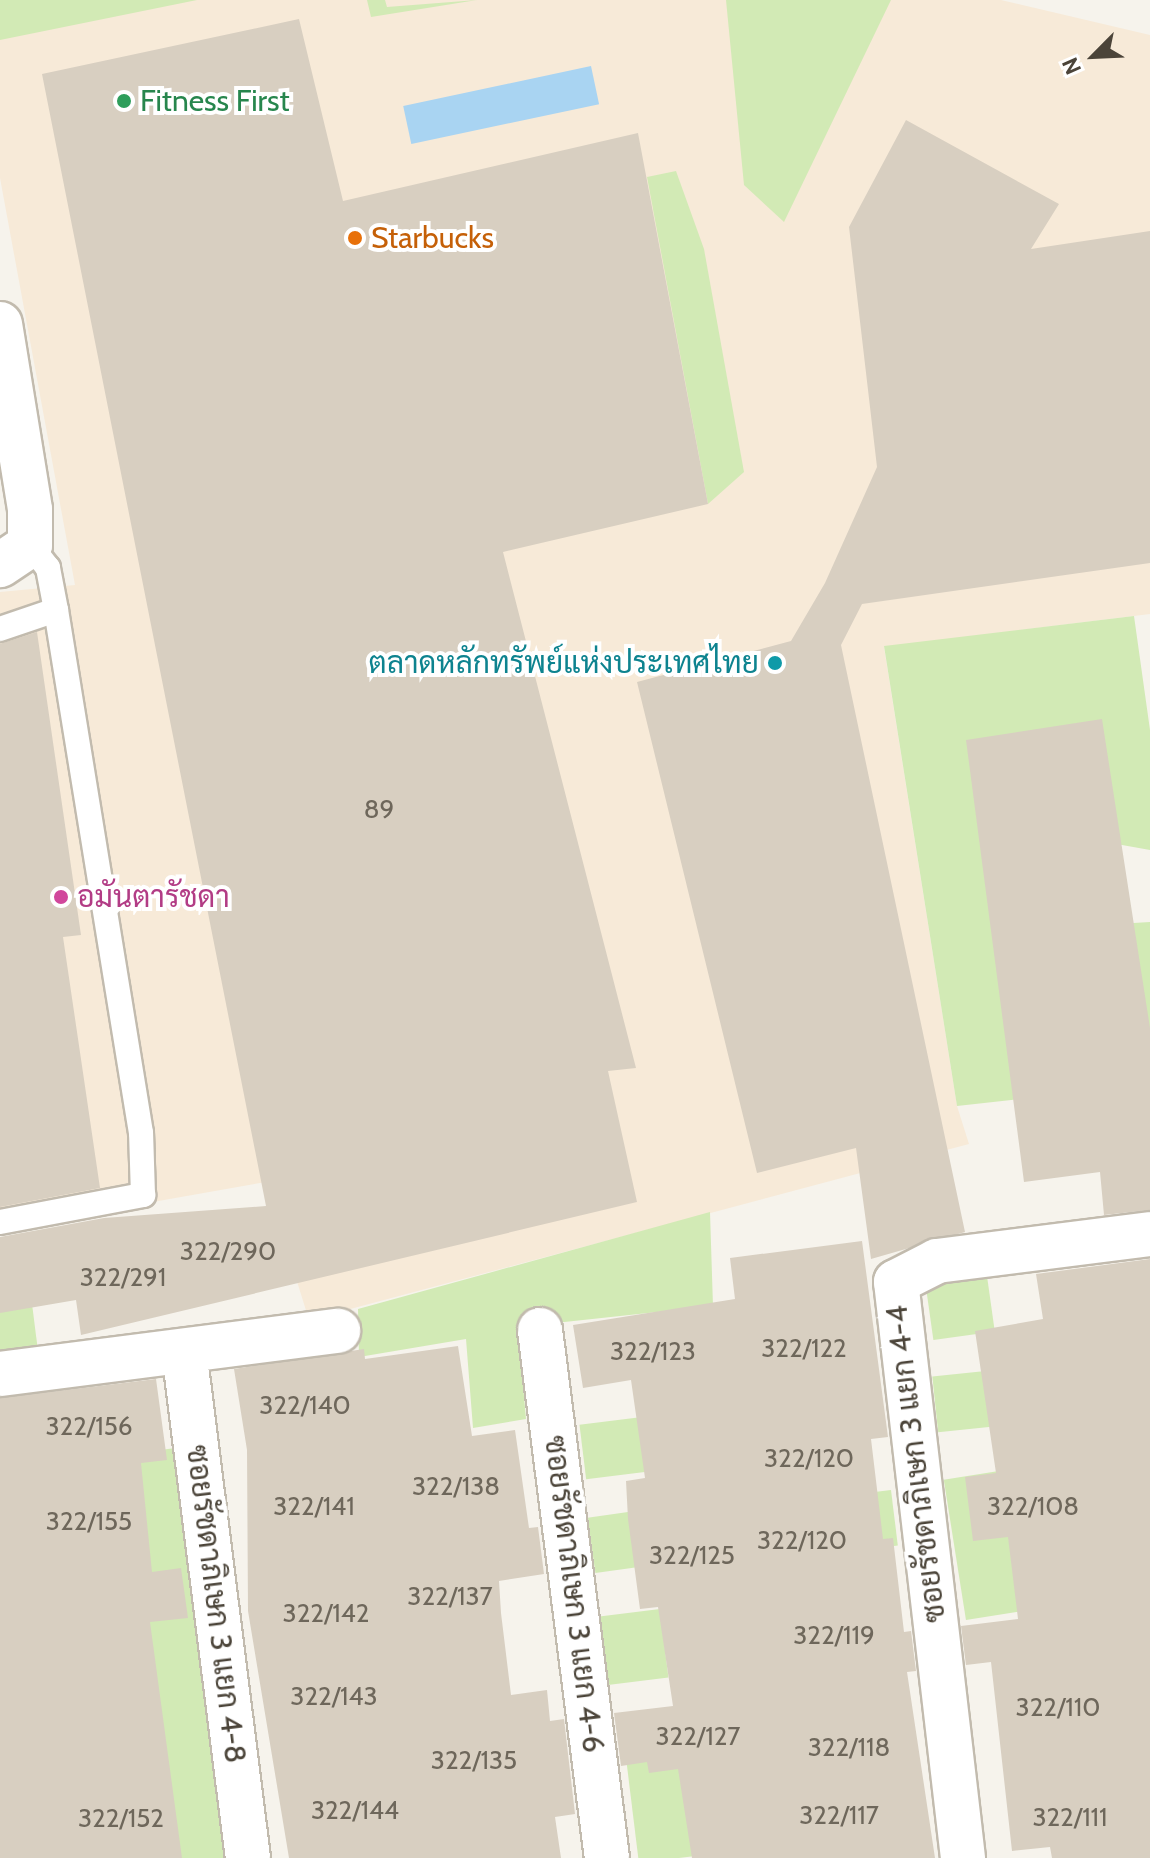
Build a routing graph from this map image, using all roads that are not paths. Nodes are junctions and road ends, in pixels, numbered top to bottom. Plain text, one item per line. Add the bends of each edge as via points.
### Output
1 (0, 324) edge
2 (15, 555) edge
3 (56, 610) junction
4 (0, 629) edge
5 (0, 1222) edge
6 (1150, 1234) edge
7 (540, 1330) dead end
8 (338, 1331) dead end
9 (184, 1351) junction
10 (0, 1374) edge
11 (248, 1858) edge
12 (607, 1858) edge
13 (963, 1858) edge

1 - 2 street
2 - 3 lane via 48,568
3 - 4 lane via 42,621
3 - 5 lane via 141,1133 143,1195
6 - 13 street, ซอยรัชดาภิเษก 3 แยก 4-4 via 937,1261 896,1282
7 - 12 street, ซอยรัชดาภิเษก 3 แยก 4-6
8 - 9 street
9 - 10 street
9 - 11 street, ซอยรัชดาภิเษก 3 แยก 4-8

